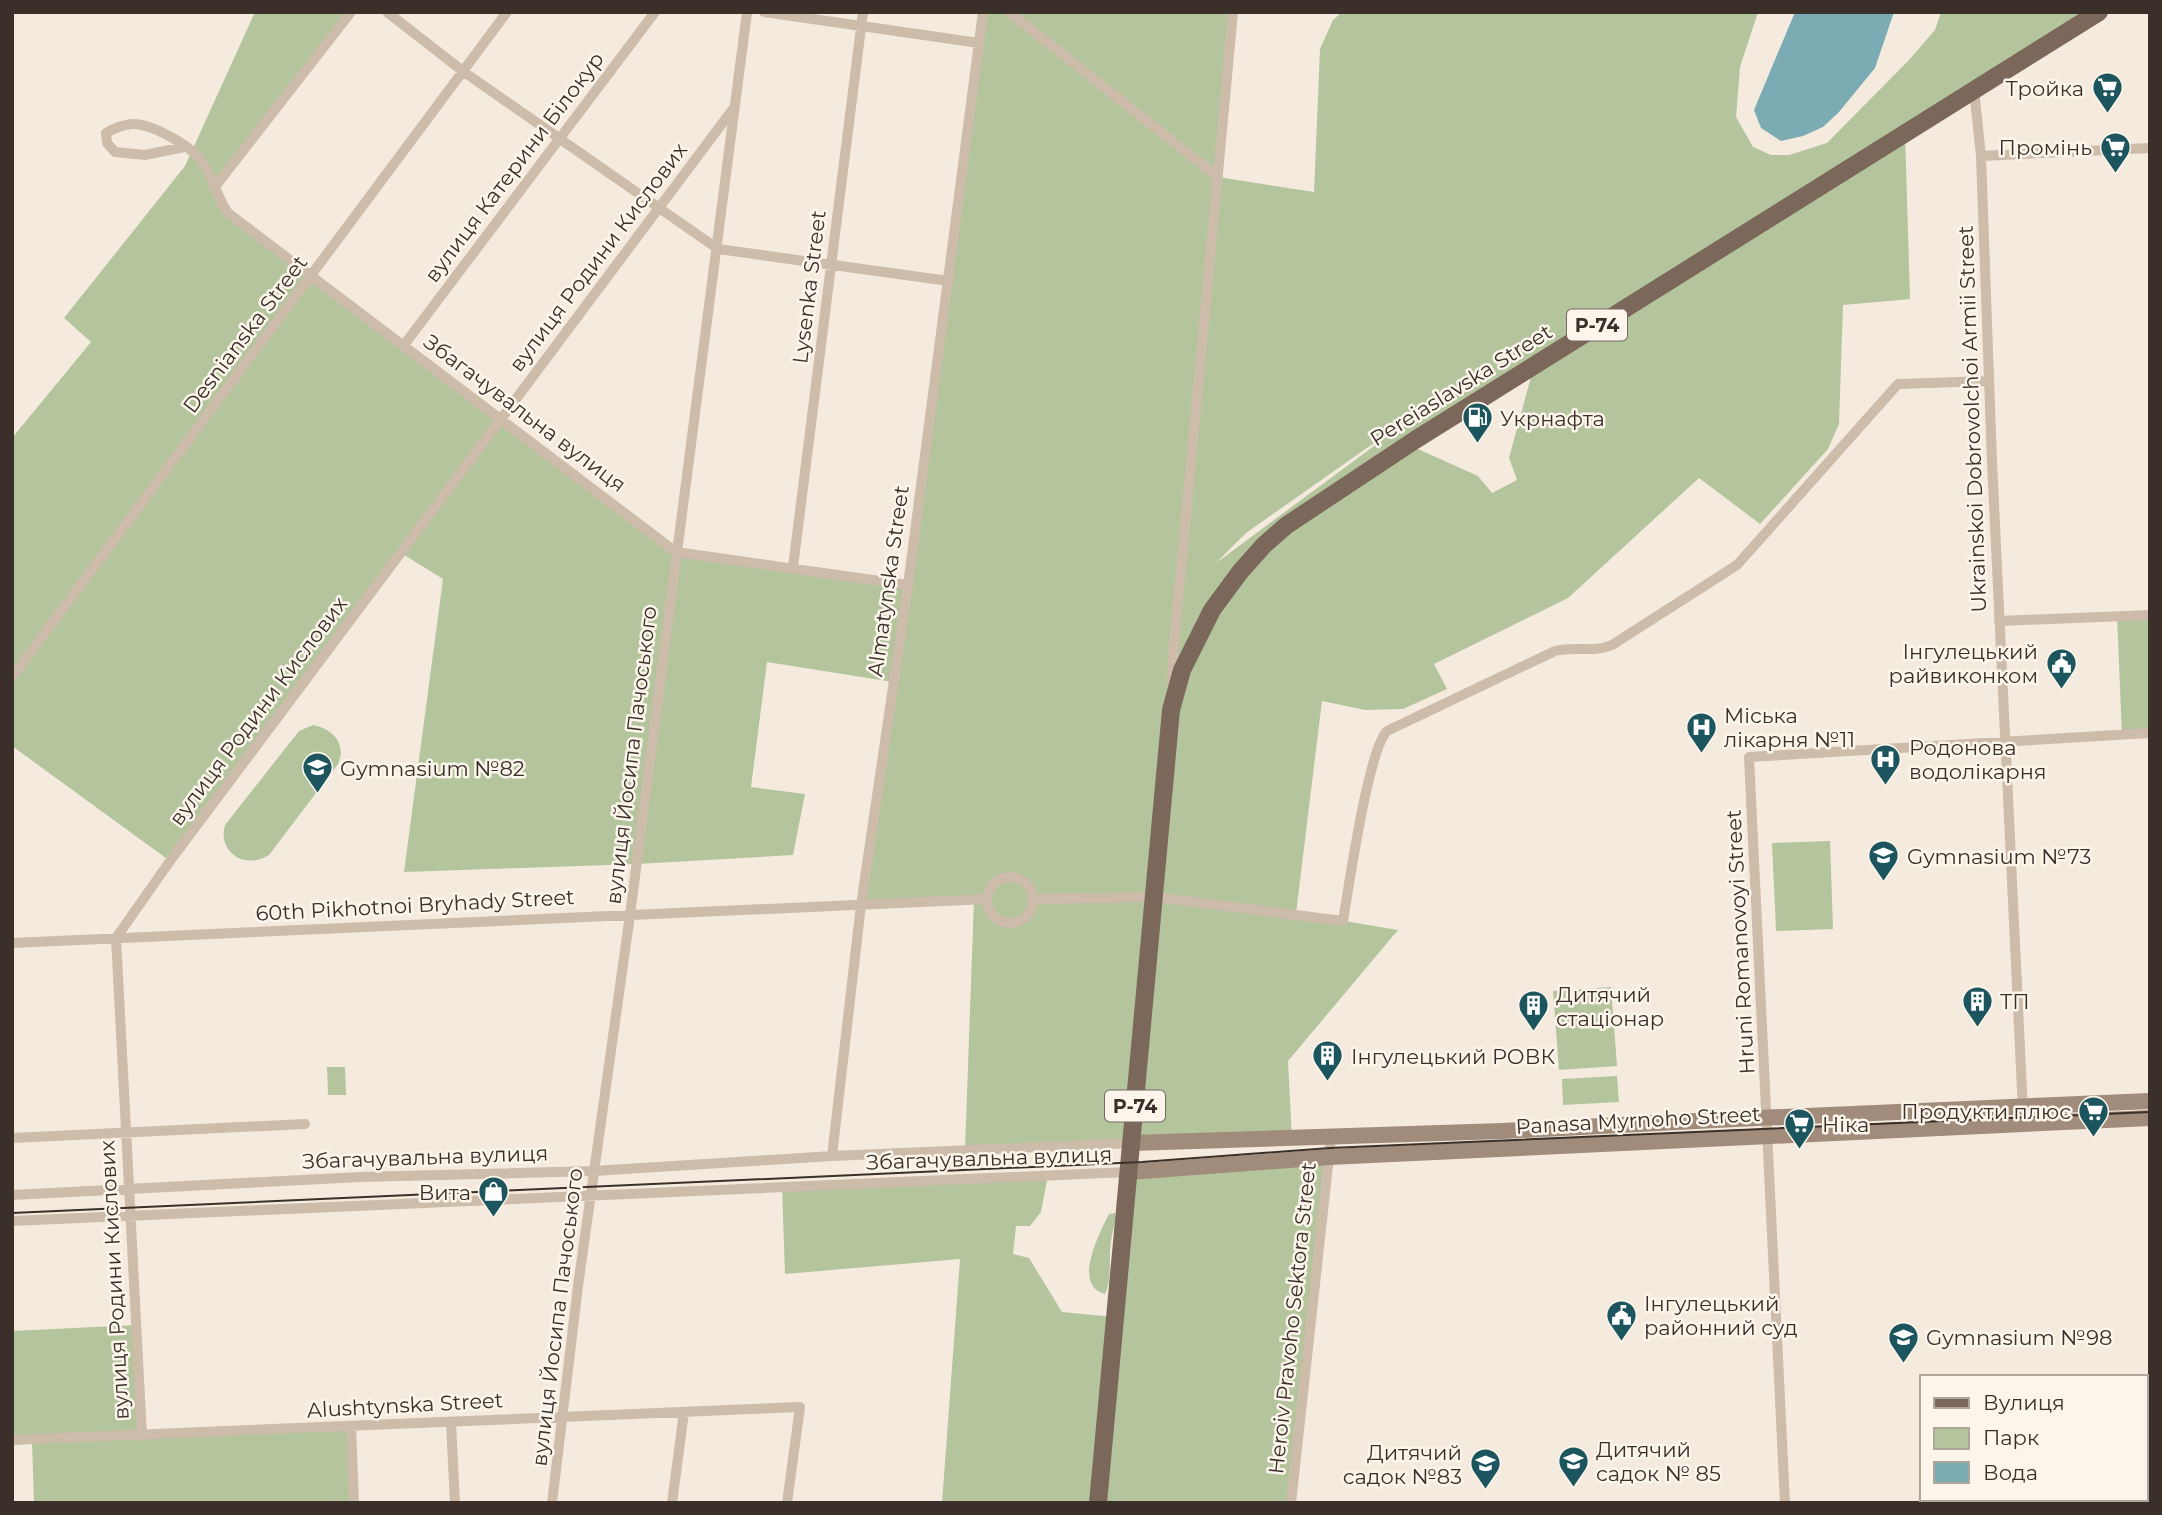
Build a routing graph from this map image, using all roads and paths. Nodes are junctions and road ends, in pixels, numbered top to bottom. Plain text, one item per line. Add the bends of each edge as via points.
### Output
1 (351, 12) edge
2 (387, 12) edge
3 (507, 12) edge
4 (655, 12) edge
5 (747, 12) edge
6 (764, 12) edge
7 (863, 12) edge
8 (984, 12) edge
9 (1009, 12) edge
10 (1233, 12) edge
11 (2099, 12) edge
12 (861, 26) junction
13 (979, 43) junction
14 (464, 72) junction
15 (1974, 90) junction
16 (733, 109) junction
17 (559, 139) junction
18 (184, 147) junction
19 (2150, 148) edge
20 (1981, 156) junction
21 (1218, 177) junction
22 (214, 188) junction
23 (658, 208) junction
24 (718, 249) junction
25 (830, 266) junction
26 (312, 276) junction
27 (949, 281) junction
28 (404, 345) junction
29 (1989, 382) junction
30 (501, 419) junction
31 (676, 552) junction
32 (793, 567) junction
33 (908, 585) junction
34 (2150, 615) edge
35 (1999, 621) junction
36 (12, 677) edge
37 (1171, 710) junction
38 (2150, 733) edge
39 (2005, 741) junction
40 (1154, 897) junction
41 (987, 899) junction
42 (1033, 899) junction
43 (861, 905) junction
44 (630, 915) junction
45 (116, 938) junction
46 (12, 943) edge
47 (2150, 1101) edge
48 (2022, 1107) junction
49 (1767, 1117) junction
50 (2150, 1118) edge
51 (305, 1124) dead end
52 (2024, 1124) junction
53 (125, 1133) junction
54 (1768, 1135) junction
55 (12, 1138) edge
56 (1331, 1138) junction
57 (1132, 1143) junction
58 (832, 1156) junction
59 (1329, 1157) junction
60 (594, 1171) junction
61 (1128, 1172) junction
62 (127, 1188) junction
63 (12, 1195) edge
64 (590, 1195) junction
65 (129, 1216) junction
66 (12, 1221) edge
67 (684, 1412) junction
68 (564, 1417) junction
69 (451, 1423) junction
70 (351, 1426) junction
71 (142, 1436) junction
72 (12, 1440) edge
73 (354, 1503) edge
74 (454, 1503) edge
75 (552, 1503) edge
76 (672, 1503) edge
77 (787, 1503) edge
78 (1098, 1503) edge
79 (1291, 1503) edge
80 (1785, 1503) edge

1 - 22 street
2 - 14 street
3 - 14 street, Desnianska Street
4 - 17 street, вулиця Катерини Білокур
5 - 16 street, вулиця Йосипа Пачоського
6 - 12 street
7 - 12 street, Lysenka Street
8 - 13 street, Almatynska Street
9 - 21 street
10 - 21 street
11 - 15 main road, Pereiaslavska Street / Р-74
12 - 13 street
12 - 25 street, Lysenka Street
13 - 27 street, Almatynska Street
14 - 17 street
14 - 26 street, Desnianska Street
15 - 20 street, Ukrainskoi Dobrovolchoi Armii Street
15 - 37 main road, Pereiaslavska Street / Р-74 via 1287,525 1240,572 1212,610 1182,670
16 - 23 street, вулиця Родини Кислових
16 - 24 street, вулиця Йосипа Пачоського
17 - 23 street
17 - 28 street, вулиця Катерини Білокур
18 - 18 street, Збагачувальна вулиця via 164,133 134,124 106,133 115,152 145,155
18 - 22 street, Збагачувальна вулиця via 198,157
19 - 20 street
20 - 29 street, Ukrainskoi Dobrovolchoi Armii Street
21 - 37 street
22 - 26 street, Збагачувальна вулиця via 228,213
23 - 24 street
23 - 30 street, вулиця Родини Кислових
24 - 25 street
24 - 31 street, вулиця Йосипа Пачоського
25 - 27 street
25 - 32 street, Lysenka Street
26 - 28 street, Збагачувальна вулиця
26 - 36 street, Desnianska Street
27 - 33 street, Almatynska Street
28 - 30 street, Збагачувальна вулиця
29 - 35 street, Ukrainskoi Dobrovolchoi Armii Street
29 - 40 street via 1898,384 1737,565 1612,645 1600,650 1555,651 1387,731 1370,778 1343,920
30 - 31 street, Збагачувальна вулиця
30 - 45 street, вулиця Родини Кислових
31 - 32 street, Збагачувальна вулиця
31 - 44 street, вулиця Йосипа Пачоського
32 - 33 street, Збагачувальна вулиця
33 - 43 street, Almatynska Street
34 - 35 street
35 - 39 street, Ukrainskoi Dobrovolchoi Armii Street
37 - 40 main road, Р-74
38 - 39 street
39 - 48 street, Ukrainskoi Dobrovolchoi Armii Street
39 - 49 street, Hruni Romanovoyi Street via 1749,757
40 - 42 street
40 - 57 main road, Р-74
41 - 42 street via 997,881 1011,877 1027,884
41 - 42 street via 993,916 1010,923 1028,914
41 - 43 street, 60th Pikhotnoi Bryhady Street
43 - 44 street, 60th Pikhotnoi Bryhady Street
43 - 58 street, Almatynska Street
44 - 45 street, 60th Pikhotnoi Bryhady Street
44 - 60 street, вулиця Йосипа Пачоського
45 - 46 street, 60th Pikhotnoi Bryhady Street
45 - 53 street, вулиця Родини Кислових
47 - 48 main road, Panasa Myrnoho Street
48 - 49 main road, Panasa Myrnoho Street
48 - 52 street, Ukrainskoi Dobrovolchoi Armii Street
49 - 54 street, Hruni Romanovoyi Street
49 - 56 main road, Panasa Myrnoho Street
50 - 52 main road, Panasa Myrnoho Street
51 - 53 street
52 - 54 main road, Panasa Myrnoho Street
53 - 55 street
53 - 62 street, вулиця Родини Кислових
54 - 59 main road, Panasa Myrnoho Street
54 - 80 street, Hruni Romanovoyi Street
56 - 57 main road, Panasa Myrnoho Street
56 - 59 street, Heroiv Pravoho Sektora Street
57 - 58 street, Збагачувальна вулиця
57 - 61 main road, Р-74
58 - 60 street, Збагачувальна вулиця
59 - 61 main road, Panasa Myrnoho Street
59 - 79 street, Heroiv Pravoho Sektora Street
60 - 62 street, Збагачувальна вулиця
60 - 64 street, вулиця Йосипа Пачоського
61 - 64 street, Збагачувальна вулиця
61 - 78 main road, Р-74
62 - 63 street, Збагачувальна вулиця
62 - 65 street, вулиця Родини Кислових
64 - 65 street, Збагачувальна вулиця
64 - 68 street, вулиця Йосипа Пачоського
65 - 66 street, Збагачувальна вулиця
65 - 71 street, вулиця Родини Кислових
67 - 68 street, Alushtynska Street
67 - 76 street
67 - 77 street, Alushtynska Street via 800,1407
68 - 69 street, Alushtynska Street
68 - 75 street, вулиця Йосипа Пачоського
69 - 70 street, Alushtynska Street
69 - 74 street
70 - 71 street, Alushtynska Street
70 - 73 street
71 - 72 street, Alushtynska Street

